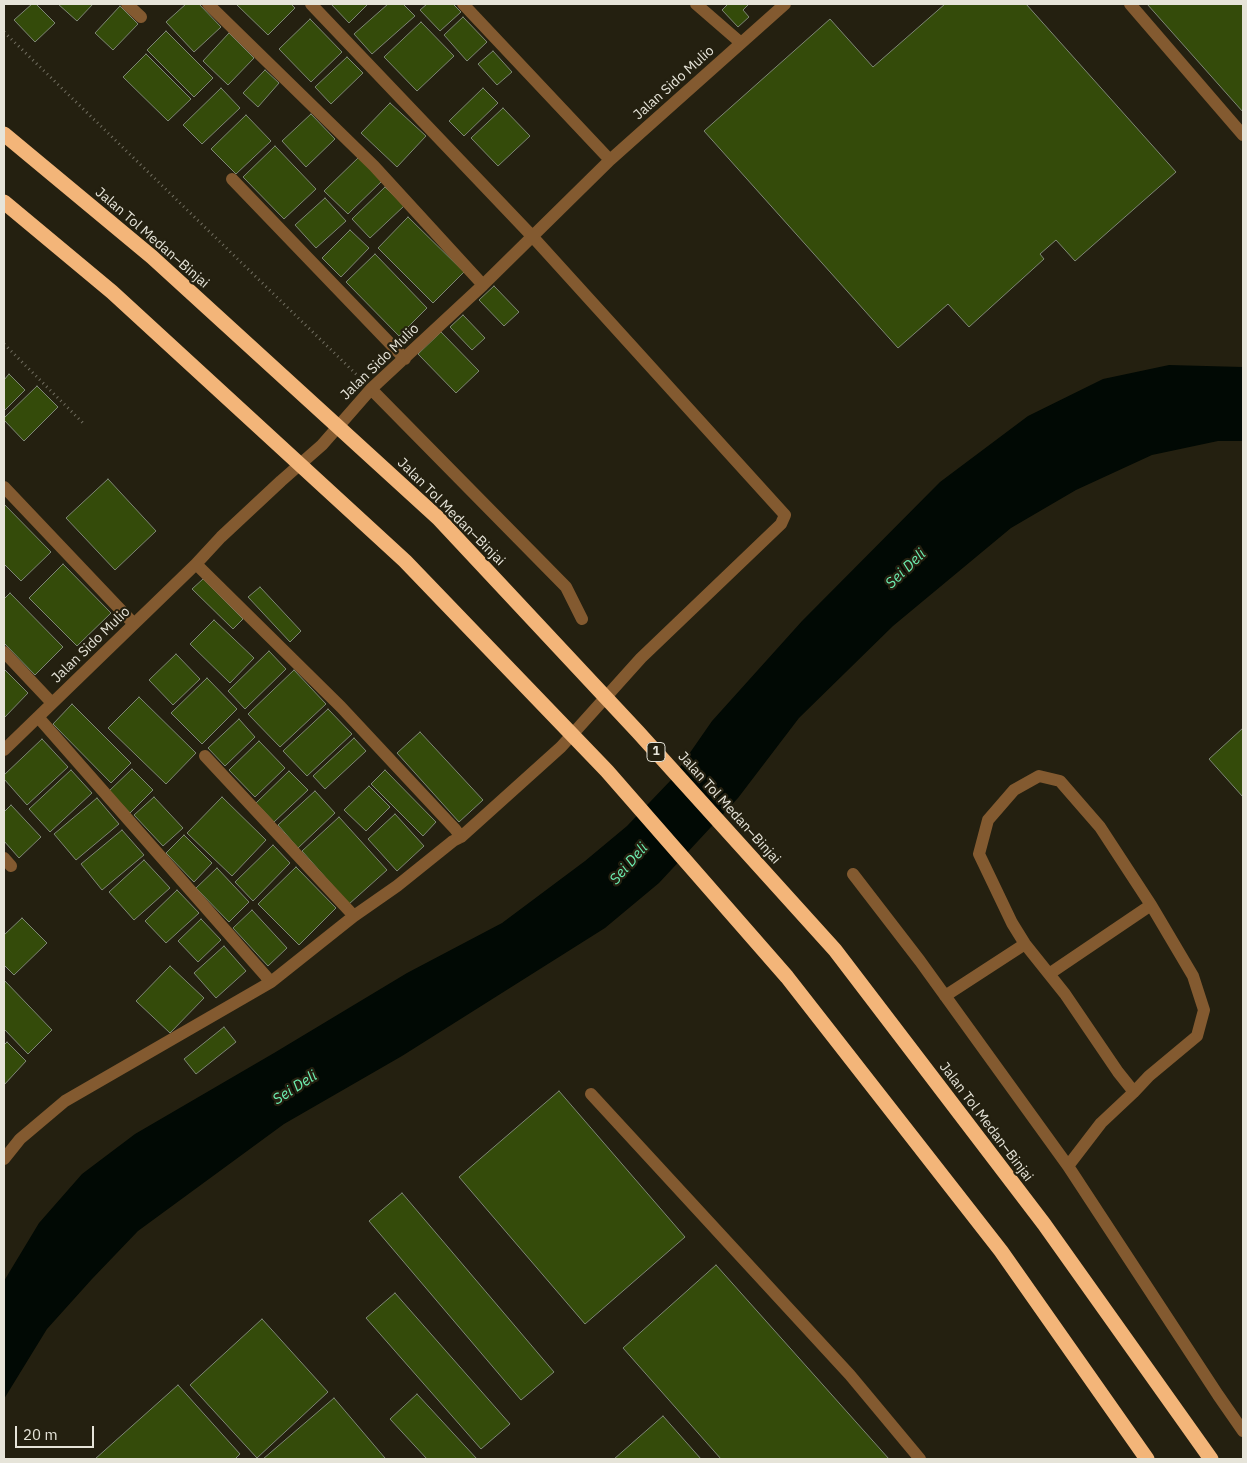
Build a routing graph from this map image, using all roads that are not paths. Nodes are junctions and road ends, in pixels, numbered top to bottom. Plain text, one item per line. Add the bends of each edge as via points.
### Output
1 (127, 4) edge
2 (208, 4) edge
3 (312, 4) edge
4 (464, 4) edge
5 (696, 4) edge
6 (785, 4) edge
7 (1130, 4) edge
8 (141, 17) dead end
9 (741, 43) junction
10 (4, 134) edge
11 (1243, 135) edge
12 (610, 160) junction
13 (232, 179) dead end
14 (4, 202) edge
15 (532, 236) junction
16 (483, 284) junction
17 (405, 359) junction
18 (371, 389) junction
19 (4, 487) edge
20 (196, 564) junction
21 (582, 619) dead end
22 (134, 624) junction
23 (4, 652) edge
24 (52, 703) junction
25 (38, 717) junction
26 (4, 750) edge
27 (205, 756) dead end
28 (461, 837) junction
29 (853, 874) dead end
30 (1151, 905) junction
31 (354, 916) junction
32 (1025, 944) junction
33 (1049, 974) junction
34 (271, 982) junction
35 (945, 996) junction
36 (1134, 1092) junction
37 (591, 1094) dead end
38 (4, 1159) edge
39 (1068, 1166) junction
40 (1243, 1431) edge
41 (920, 1459) edge
42 (1147, 1459) edge
43 (1211, 1459) edge

1 - 8 street
2 - 16 street via 374,166
3 - 15 street
4 - 12 street
5 - 9 street
6 - 9 street, Jalan Sido Mulio
7 - 11 street
9 - 12 street, Jalan Sido Mulio
10 - 43 highway, Jalan Tol Medan–Binjai / 1, bridge via 152,257 438,518 638,732 835,950 1044,1224
12 - 15 street, Jalan Sido Mulio
13 - 17 street
14 - 42 highway, bridge via 112,292 405,561 607,771 787,977 1001,1251
15 - 16 street, Jalan Sido Mulio
15 - 28 street via 785,515 781,524 652,648 561,747
16 - 17 street, Jalan Sido Mulio
17 - 18 street, Jalan Sido Mulio
18 - 20 street, Jalan Sido Mulio via 322,445
18 - 21 street via 566,587
19 - 22 street
20 - 22 street, Jalan Sido Mulio
20 - 28 street via 341,707
22 - 24 street, Jalan Sido Mulio
23 - 24 street
24 - 25 street, Jalan Sido Mulio
25 - 26 street, Jalan Sido Mulio
25 - 34 street
27 - 31 street
28 - 31 street
29 - 35 street
30 - 32 street via 1100,827 1060,781 1039,776 1014,790 988,820 979,854
30 - 33 street
30 - 36 street via 1193,976 1204,1010 1197,1036
31 - 34 street
32 - 33 street
32 - 35 street
33 - 36 street
34 - 38 street via 65,1101 20,1139
35 - 39 street
36 - 39 street via 1101,1123
37 - 41 street via 850,1375
39 - 40 street

